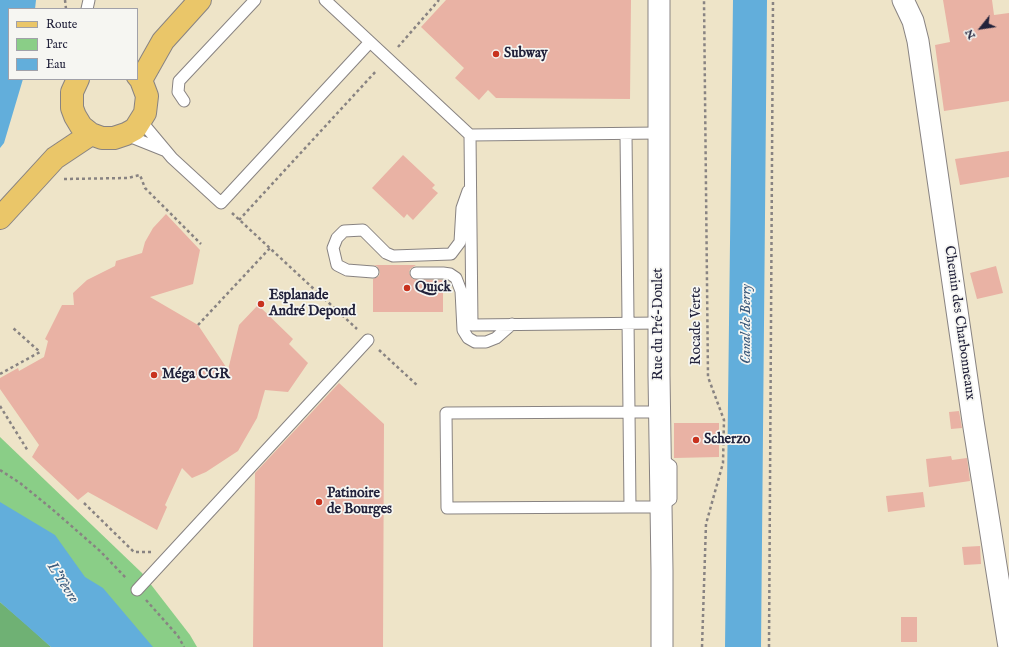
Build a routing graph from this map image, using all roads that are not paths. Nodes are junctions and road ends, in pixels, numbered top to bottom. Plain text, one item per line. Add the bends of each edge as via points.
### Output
1 (200, 0) edge
2 (255, 0) edge
3 (326, 0) edge
4 (659, 0) edge
5 (903, 0) edge
6 (163, 41) junction
7 (370, 42) junction
8 (138, 56) edge
9 (139, 77) edge
10 (78, 80) edge
11 (184, 101) dead end
12 (75, 116) junction
13 (134, 128) junction
14 (659, 133) junction
15 (91, 134) junction
16 (626, 134) junction
17 (470, 135) junction
18 (168, 152) junction
19 (48, 166) junction
20 (470, 184) junction
21 (0, 218) edge
22 (373, 272) dead end
23 (416, 273) dead end
24 (512, 324) junction
25 (628, 324) junction
26 (659, 324) junction
27 (368, 340) road end
28 (629, 412) junction
29 (660, 412) junction
30 (630, 507) junction
31 (660, 507) junction
32 (137, 590) road end
33 (662, 647) edge
34 (1009, 647) edge

1 - 6 main road
2 - 11 lane via 178,81 178,92
3 - 7 lane
4 - 14 street, Rue du Pré-Doulet
5 - 34 street, Chemin des Charbonneaux via 913,20 918,41
6 - 8 main road
6 - 9 main road
7 - 17 lane
7 - 18 lane via 221,203
9 - 13 main road via 147,96 145,113
10 - 12 main road via 72,92
12 - 15 main road
12 - 19 main road
13 - 15 main road via 114,138 102,138
13 - 18 lane
13 - 18 lane
14 - 16 lane
14 - 26 street, Rue du Pré-Doulet
15 - 19 main road
16 - 17 lane
16 - 25 lane
17 - 20 lane
19 - 21 main road
20 - 22 lane via 462,208 460,242 451,254 393,256 386,253 363,230 344,231 337,238 333,248 337,266 346,270
20 - 24 lane via 472,325
23 - 24 lane via 443,273 456,278 461,292 463,330 468,338 475,342 486,342 496,338
24 - 25 lane
25 - 26 lane
25 - 28 lane
26 - 29 street, Rue du Pré-Doulet
27 - 32 lane
28 - 29 lane
28 - 30 lane
28 - 30 lane via 446,413 447,508
29 - 31 street, Rue du Pré-Doulet
30 - 31 lane
31 - 33 street, Rue du Pré-Doulet

